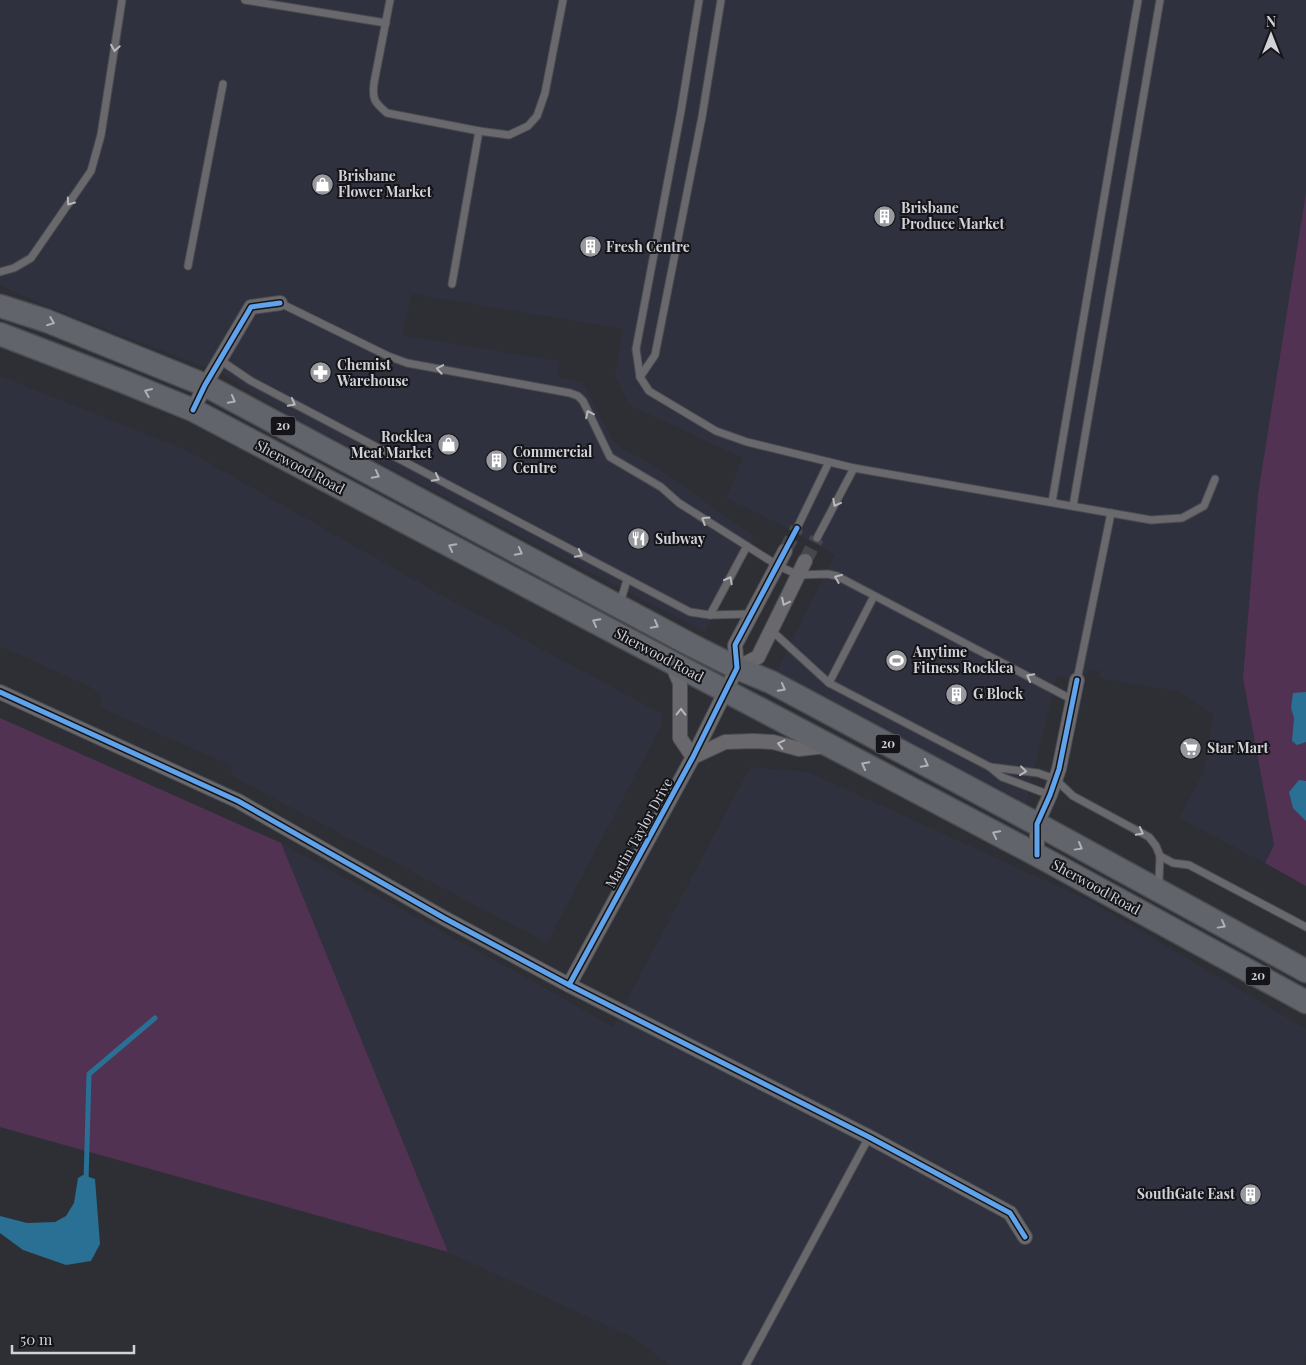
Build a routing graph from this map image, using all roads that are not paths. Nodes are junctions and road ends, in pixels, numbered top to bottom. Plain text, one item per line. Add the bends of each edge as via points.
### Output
1 (122, 0) edge
2 (245, 0) edge
3 (390, 0) edge
4 (563, 0) edge
5 (699, 0) edge
6 (721, 0) edge
7 (1138, 0) edge
8 (1160, 0) edge
9 (386, 23) junction
10 (223, 84) dead end
11 (480, 131) junction
12 (188, 266) dead end
13 (0, 272) edge
14 (452, 284) dead end
15 (280, 303) joint
16 (0, 306) edge
17 (0, 334) edge
18 (220, 360) junction
19 (640, 377) junction
20 (205, 385) junction
21 (193, 410) junction
22 (829, 462) junction
23 (854, 468) junction
24 (1215, 479) dead end
25 (1052, 502) junction
26 (1074, 506) junction
27 (1111, 513) junction
28 (797, 528) tunnel mouth
29 (817, 538) tunnel mouth
30 (747, 546) junction
31 (784, 551) tunnel mouth
32 (804, 562) tunnel mouth
33 (777, 565) junction
34 (798, 575) junction
35 (627, 580) junction
36 (874, 596) junction
37 (619, 606) junction
38 (751, 614) junction
39 (710, 615) junction
40 (771, 630) junction
41 (670, 662) junction
42 (737, 668) junction
43 (1077, 680) joint
44 (829, 682) junction
45 (726, 691) junction
46 (0, 692) edge
47 (1073, 700) junction
48 (830, 746) junction
49 (693, 757) junction
50 (990, 767) junction
51 (1055, 779) junction
52 (1050, 795) junction
53 (1037, 824) junction
54 (1037, 855) junction
55 (1160, 856) junction
56 (1163, 893) junction
57 (1306, 927) edge
58 (1306, 971) edge
59 (569, 985) junction
60 (1306, 1002) edge
61 (869, 1137) junction
62 (1025, 1236) dead end
63 (746, 1365) edge

1 -> 13 lane via 101,135 91,171 31,258
2 - 9 lane
3 - 9 lane
4 - 11 lane via 545,93 537,116 528,126 509,135
5 - 19 lane via 682,111 636,349
6 - 19 lane via 702,117 655,355
7 - 25 lane
8 - 26 lane
9 - 11 lane via 372,96 378,105 386,113
10 - 12 lane
11 - 14 lane
15 - 18 street via 251,307
30 -> 15 lane via 679,503 661,487 610,457 578,396 407,363
16 -> 20 main road, Sherwood Road / 20 via 47,321
21 -> 17 main road, Sherwood Road / 20
18 - 20 street
18 -> 35 lane via 251,381
19 - 22 lane via 650,391 716,431
20 - 21 street
20 -> 37 main road, Sherwood Road / 20
41 -> 21 main road, Sherwood Road / 20
22 - 23 lane
22 - 28 lane
23 - 25 lane
23 -> 29 lane
24 - 27 lane via 1204,506 1182,518 1151,520
25 - 26 lane
26 - 27 lane
27 - 43 lane
30 - 33 lane
39 -> 30 lane
31 - 33 street
32 - 34 street
33 - 34 lane
33 - 38 street
36 -> 34 lane via 837,576
34 -> 40 street
35 - 37 lane
35 - 39 lane via 690,612
36 - 44 lane
47 -> 36 lane
37 -> 42 main road, Sherwood Road / 20
38 - 39 lane
38 - 42 street via 735,645
40 - 42 street via 758,657
40 - 44 lane
41 - 45 main road, Sherwood Road / 20
49 -> 41 street via 680,738 680,682
42 - 45 street, Martin Taylor Drive
42 -> 53 main road, Sherwood Road / 20 via 771,682
43 - 47 street
44 - 50 lane
45 - 48 main road, Sherwood Road / 20
45 - 49 street, Martin Taylor Drive
46 - 59 street via 238,801
47 - 51 street
48 -> 49 street via 800,749 773,742 725,742
54 -> 48 main road, Sherwood Road / 20
49 - 59 street, Martin Taylor Drive
50 -> 51 lane via 1038,773
50 - 52 lane via 1002,777
51 - 52 street
51 -> 55 lane via 1073,796 1149,837
52 - 53 street
53 - 54 street
53 -> 56 main road, Sherwood Road / 20
54 - 60 main road, Sherwood Road / 20
55 - 56 lane via 1159,880
55 - 57 lane via 1173,863 1189,865
56 -> 58 main road, Sherwood Road / 20
59 - 61 street
61 - 62 street via 1010,1213
61 - 63 lane

